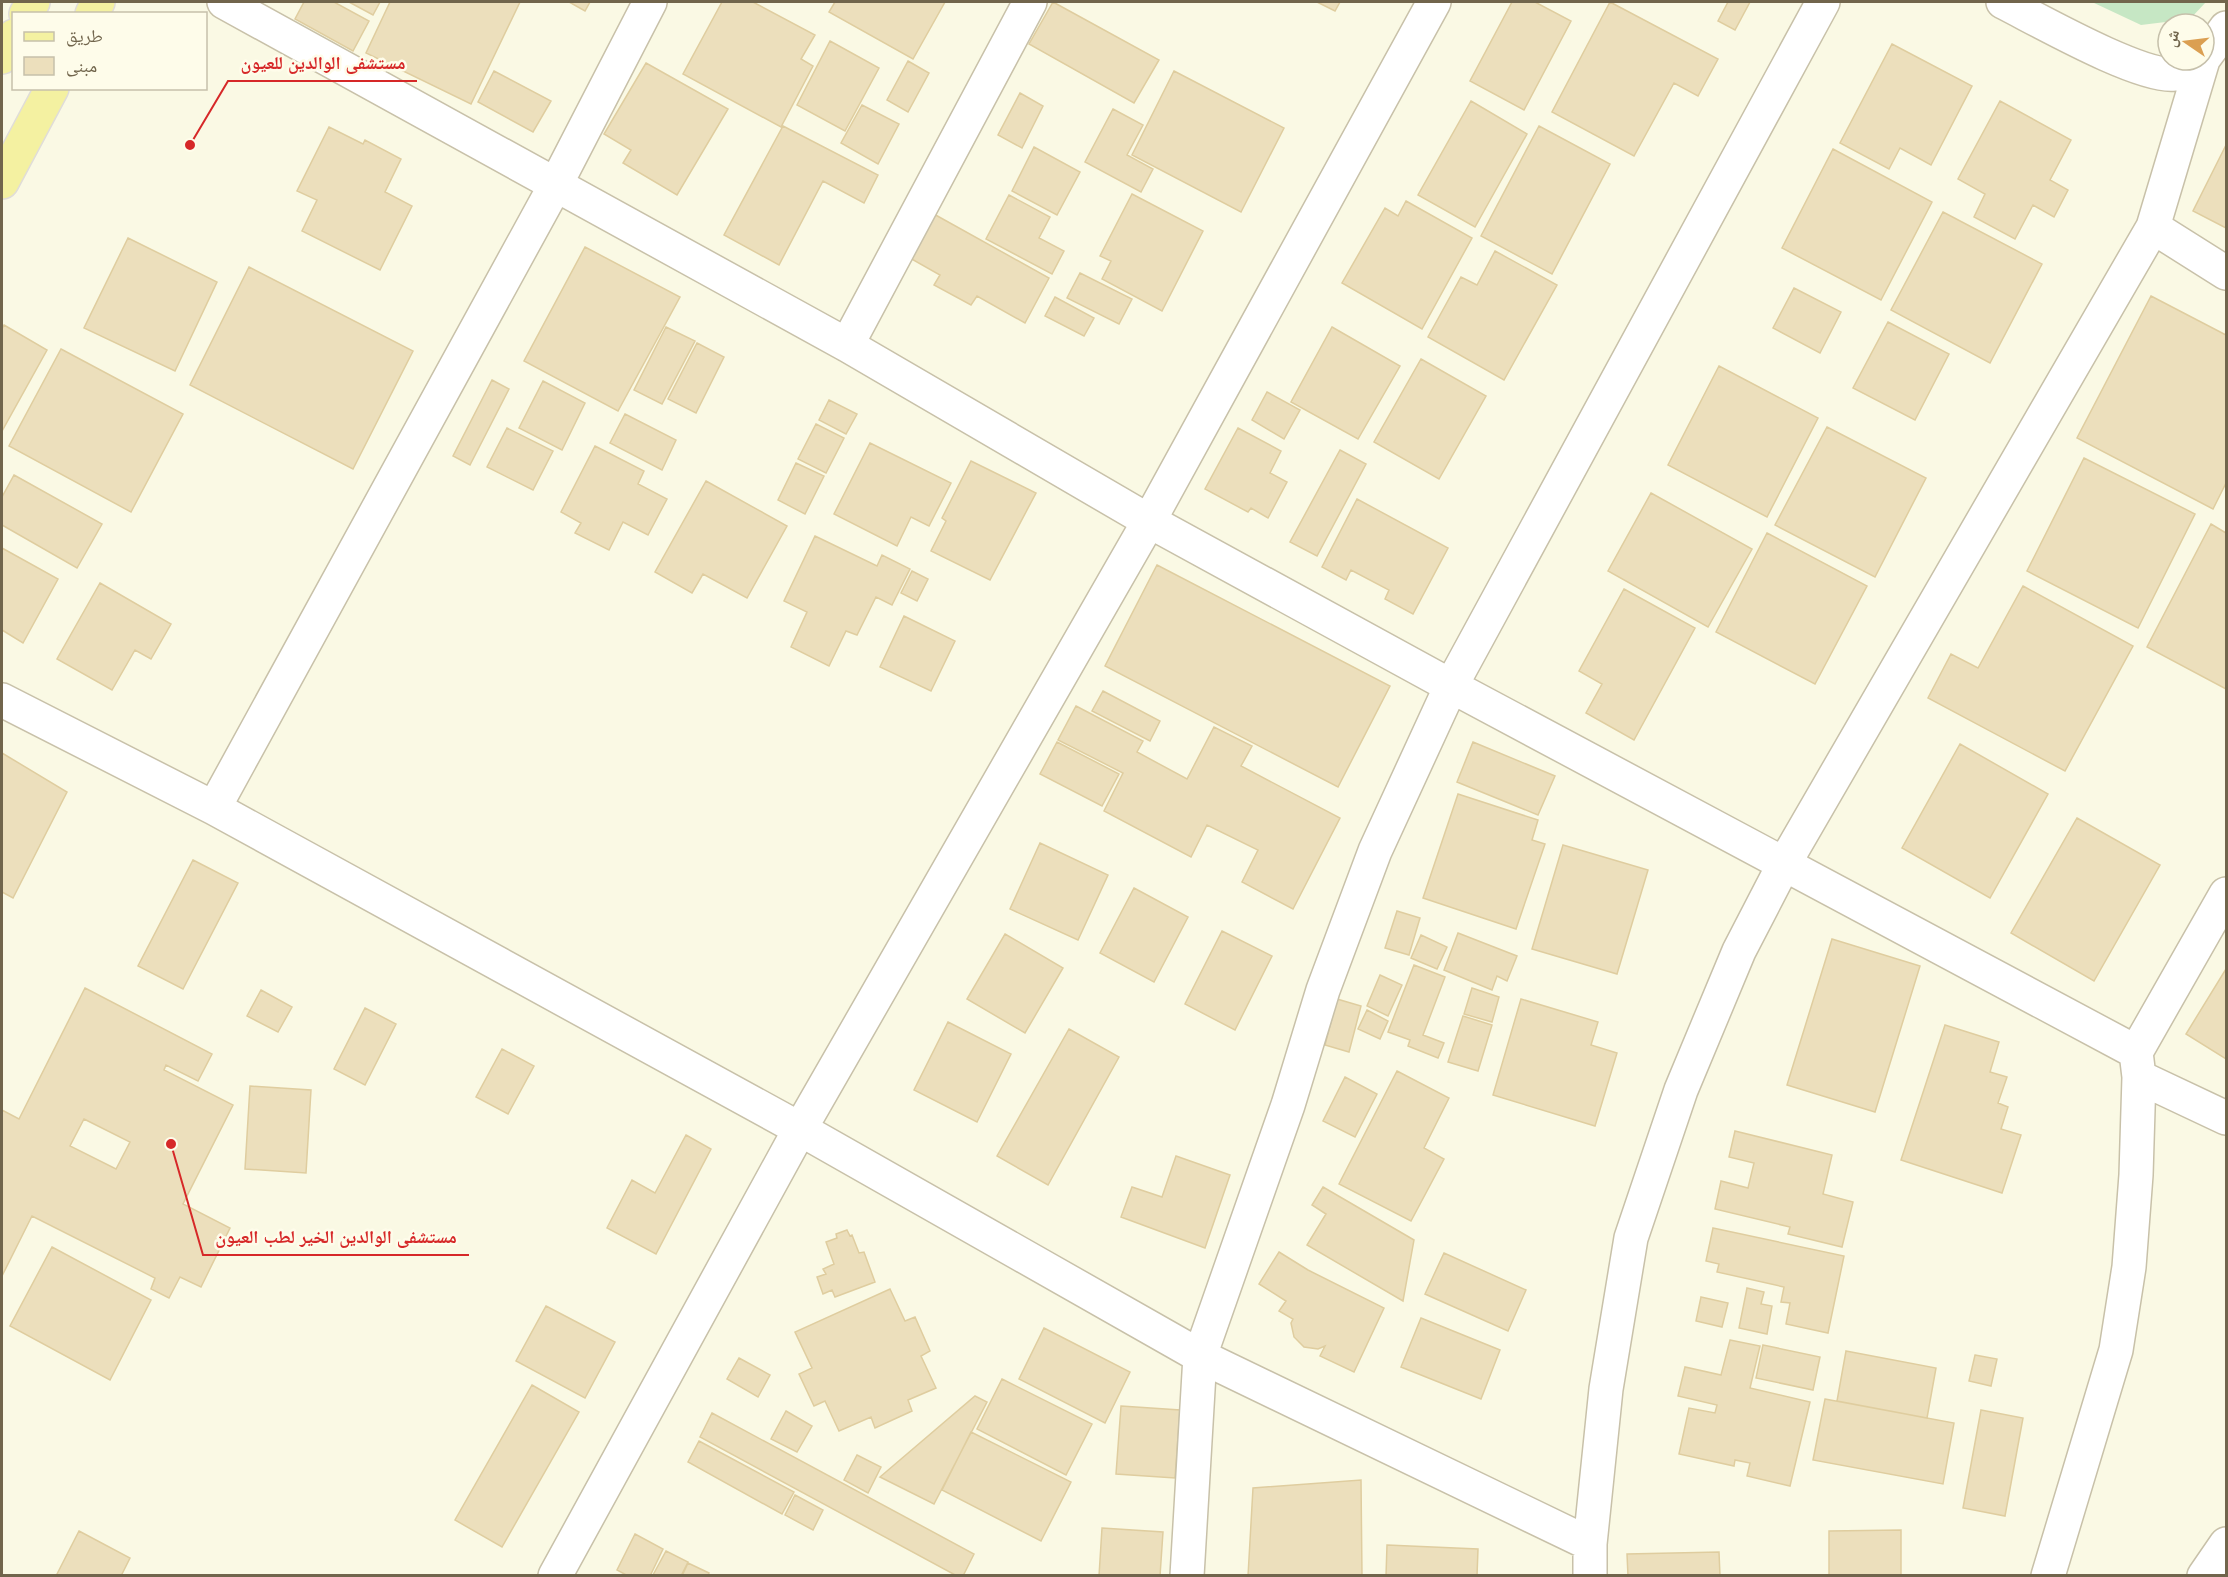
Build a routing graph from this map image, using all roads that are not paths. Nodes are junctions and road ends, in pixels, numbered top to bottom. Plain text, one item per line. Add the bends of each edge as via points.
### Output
1 (224, 2) edge
2 (650, 2) edge
3 (1030, 2) edge
4 (1434, 2) edge
5 (1823, 2) edge
6 (2003, 2) edge
7 (2226, 28) edge
8 (12, 40) edge
9 (2216, 42) edge
10 (2, 57) edge
11 (2156, 71) edge
12 (2162, 72) edge
13 (2179, 72) edge
14 (2199, 72) edge
15 (51, 90) edge
16 (2, 182) edge
17 (556, 184) junction
18 (2153, 227) junction
19 (2226, 273) edge
20 (847, 345) junction
21 (1149, 521) junction
22 (1451, 686) junction
23 (2, 700) edge
24 (214, 808) junction
25 (1784, 864) junction
26 (2226, 894) edge
27 (2137, 1064) junction
28 (2226, 1118) edge
29 (800, 1129) junction
30 (1200, 1356) junction
31 (2226, 1544) edge
32 (1590, 1560) edge
33 (555, 1575) edge
34 (1187, 1575) edge
35 (2048, 1575) edge
36 (2204, 1575) edge

1 - 17 street
2 - 17 street
3 - 20 street
4 - 21 street
5 - 22 street
6 - 11 street via 2127,63
7 - 9 street
8 - 10 main road
12 - 13 street
14 - 18 street
15 - 16 main road
17 - 20 street
17 - 24 street
18 - 19 street
18 - 25 street
20 - 21 street
21 - 22 street
21 - 29 street
22 - 25 street
22 - 30 street via 1376,851 1323,990 1288,1105
23 - 24 street
24 - 29 street
25 - 27 street
25 - 32 street via 1739,951 1681,1090 1631,1238 1606,1389
26 - 27 street
27 - 28 street
27 - 35 street via 2136,1175 2129,1267 2116,1350
29 - 30 street
29 - 33 street
30 - 32 street
30 - 34 street
31 - 36 street

